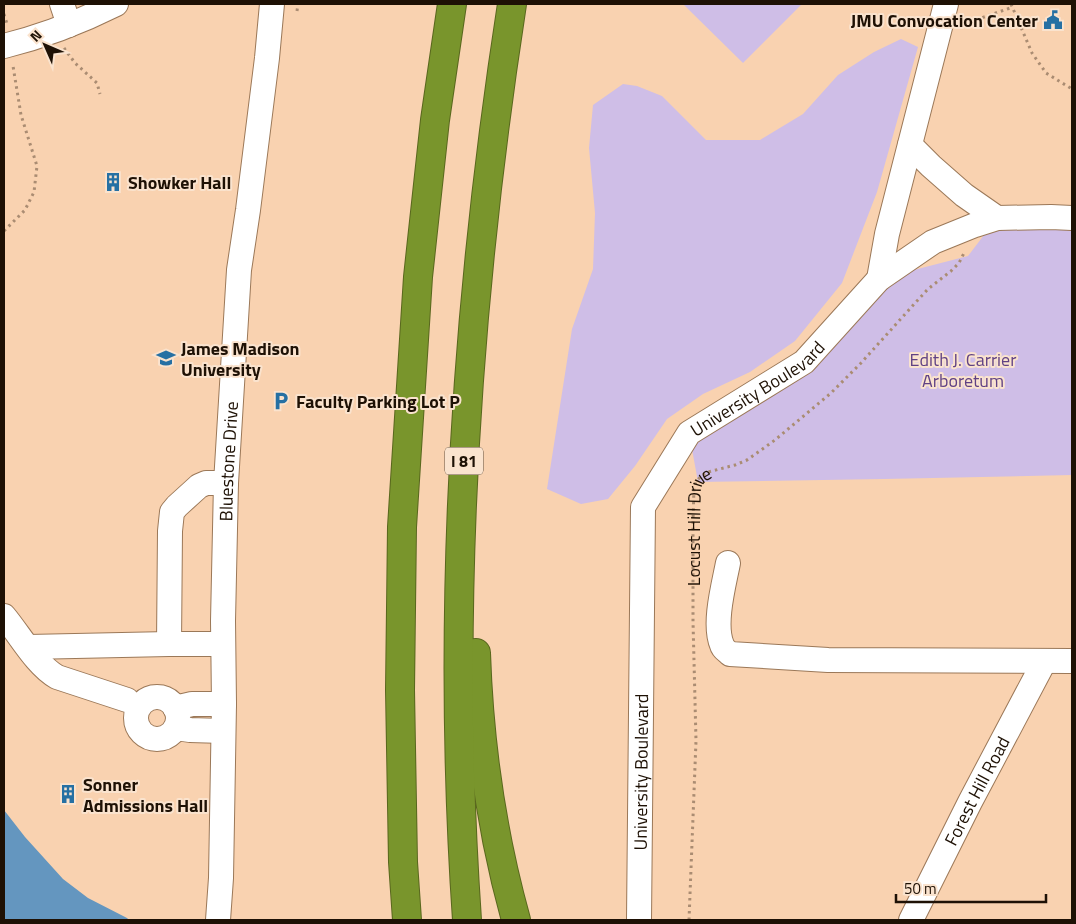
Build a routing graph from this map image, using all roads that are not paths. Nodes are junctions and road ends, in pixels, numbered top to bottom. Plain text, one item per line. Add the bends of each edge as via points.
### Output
1 (116, 4) edge
2 (272, 4) edge
3 (452, 4) edge
4 (512, 4) edge
5 (946, 4) edge
6 (66, 14) edge
7 (8, 45) edge
8 (910, 145) junction
9 (997, 218) junction
10 (1072, 218) edge
11 (879, 279) junction
12 (467, 398) junction
13 (226, 483) junction
14 (728, 562) dead end
15 (4, 616) edge
16 (169, 644) junction
17 (223, 644) junction
18 (28, 647) junction
19 (1072, 661) edge
20 (1044, 662) junction
21 (400, 690) junction
22 (127, 700) dead end
23 (224, 704) junction
24 (223, 731) junction
25 (218, 920) edge
26 (397, 920) edge
27 (407, 920) edge
28 (467, 920) edge
29 (516, 920) edge
30 (639, 920) edge
31 (911, 920) edge

1 - 6 street
2 - 13 street, Bluestone Drive via 239,270
3 - 21 highway via 435,120 418,278 402,528
4 - 12 highway, I 81 via 484,212
5 - 8 street
6 - 7 street via 32,39
8 - 9 street via 964,195
8 - 11 street
9 - 10 street, University Boulevard
9 - 11 street, University Boulevard via 933,242
11 - 30 street, University Boulevard via 804,362 689,433 643,507
12 - 28 highway, I 81 via 460,543 459,680
12 - 29 highway via 477,672 483,746 494,824
13 - 16 street via 206,483 172,512
13 - 17 street, Bluestone Drive
14 - 20 street, Locust Hill Drive via 718,619 722,647 730,654 828,660
15 - 18 street
16 - 17 street
16 - 18 street
17 - 23 street, Bluestone Drive
18 - 22 street via 57,677
19 - 20 street, Locust Hill Drive
20 - 31 street, Forest Hill Road
21 - 26 highway
21 - 27 highway
23 - 24 street, Bluestone Drive
23 - 24 street via 192,704 176,718 190,730
24 - 25 street, Bluestone Drive

